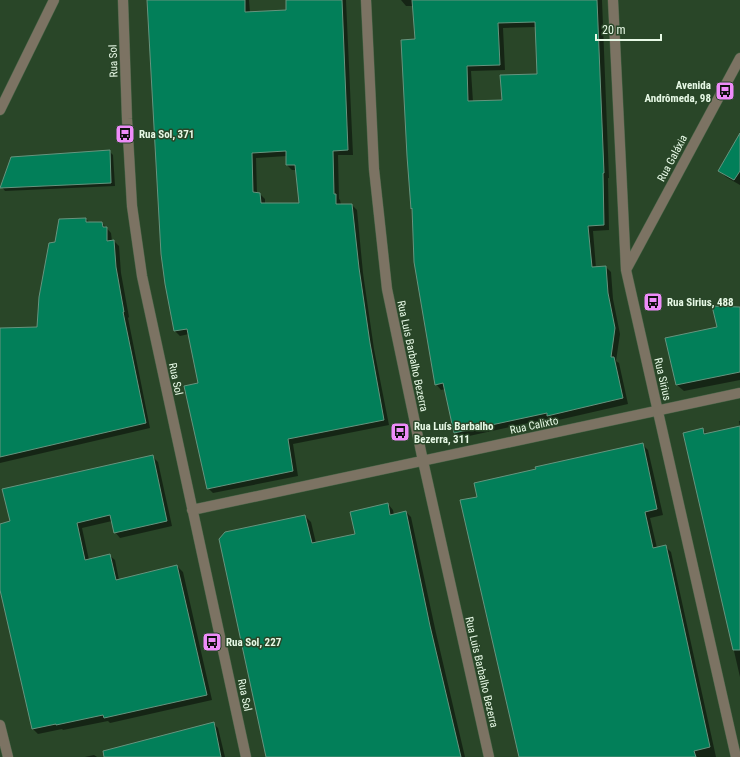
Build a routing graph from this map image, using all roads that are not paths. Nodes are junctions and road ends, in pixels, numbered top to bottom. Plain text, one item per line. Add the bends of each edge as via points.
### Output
1 (54, 0) edge
2 (123, 0) edge
3 (366, 0) edge
4 (613, 0) edge
5 (740, 58) edge
6 (0, 110) edge
7 (626, 270) junction
8 (740, 393) edge
9 (658, 411) junction
10 (422, 461) junction
11 (192, 510) junction
12 (0, 725) edge
13 (8, 757) edge
14 (246, 757) edge
15 (488, 757) edge
16 (736, 757) edge

1 - 6 street
2 - 11 street, Rua Sol via 132,206 142,276
3 - 10 street, Rua Luis Barbalho Bezerra via 374,169 387,289
4 - 7 street, Rua Sirius
5 - 7 street, Rua Galáxia
7 - 9 street, Rua Sirius
8 - 9 street, Rua Calixto
9 - 10 street, Rua Calixto
9 - 16 street, Rua Sirius
10 - 11 street, Rua Calixto
10 - 15 street, Rua Luis Barbalho Bezerra
11 - 14 street, Rua Sol
12 - 13 street

